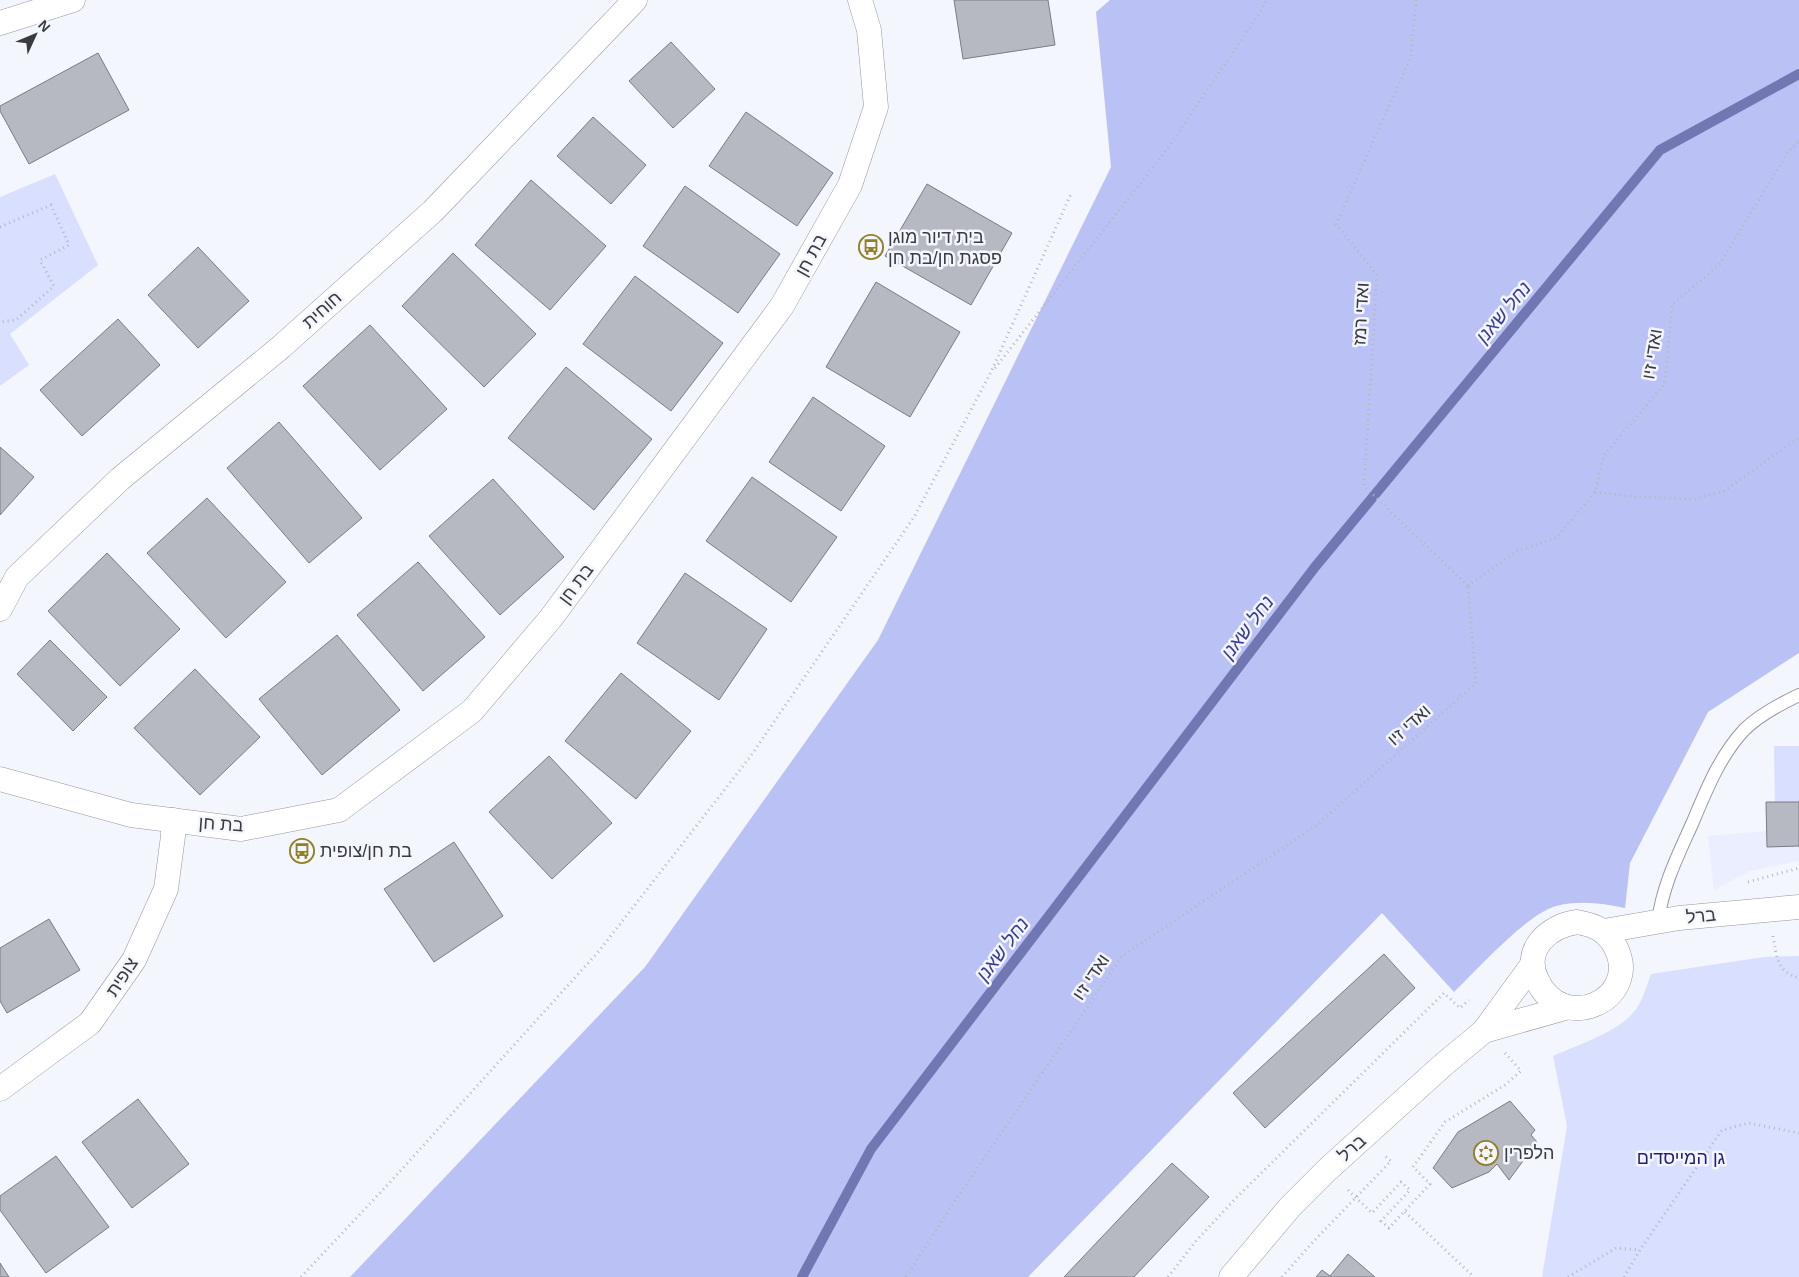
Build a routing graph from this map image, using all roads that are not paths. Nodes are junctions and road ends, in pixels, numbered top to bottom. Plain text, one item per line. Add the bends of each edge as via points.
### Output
1 (72, 0) edge
2 (636, 0) edge
3 (860, 0) edge
4 (0, 23) edge
5 (0, 609) edge
6 (1799, 695) edge
7 (0, 779) edge
8 (173, 820) junction
9 (1799, 907) edge
10 (1658, 922) junction
11 (1604, 931) junction
12 (1532, 965) junction
13 (1566, 1008) junction
14 (1484, 1031) junction
15 (0, 1089) edge
16 (1231, 1277) edge

1 - 4 street
2 - 5 street, חוחית via 433,211 281,347 120,479 17,577
3 - 8 street, בת חן via 869,30 876,107 850,185 782,306 551,618 472,711 339,810 241,829
6 - 10 lane via 1746,729 1729,749 1711,781 1668,879
7 - 8 street, בת חן via 131,815
8 - 15 street, צופית via 166,889 134,960 90,1023
9 - 10 street, ברל
10 - 11 street, ברל
11 - 12 street via 1591,924 1564,924 1541,941 1533,954
11 - 13 street via 1615,946 1621,965 1613,991 1592,1006
12 - 13 street via 1542,992
12 - 14 street
13 - 14 street
14 - 16 street, ברל via 1327,1170 1290,1207

